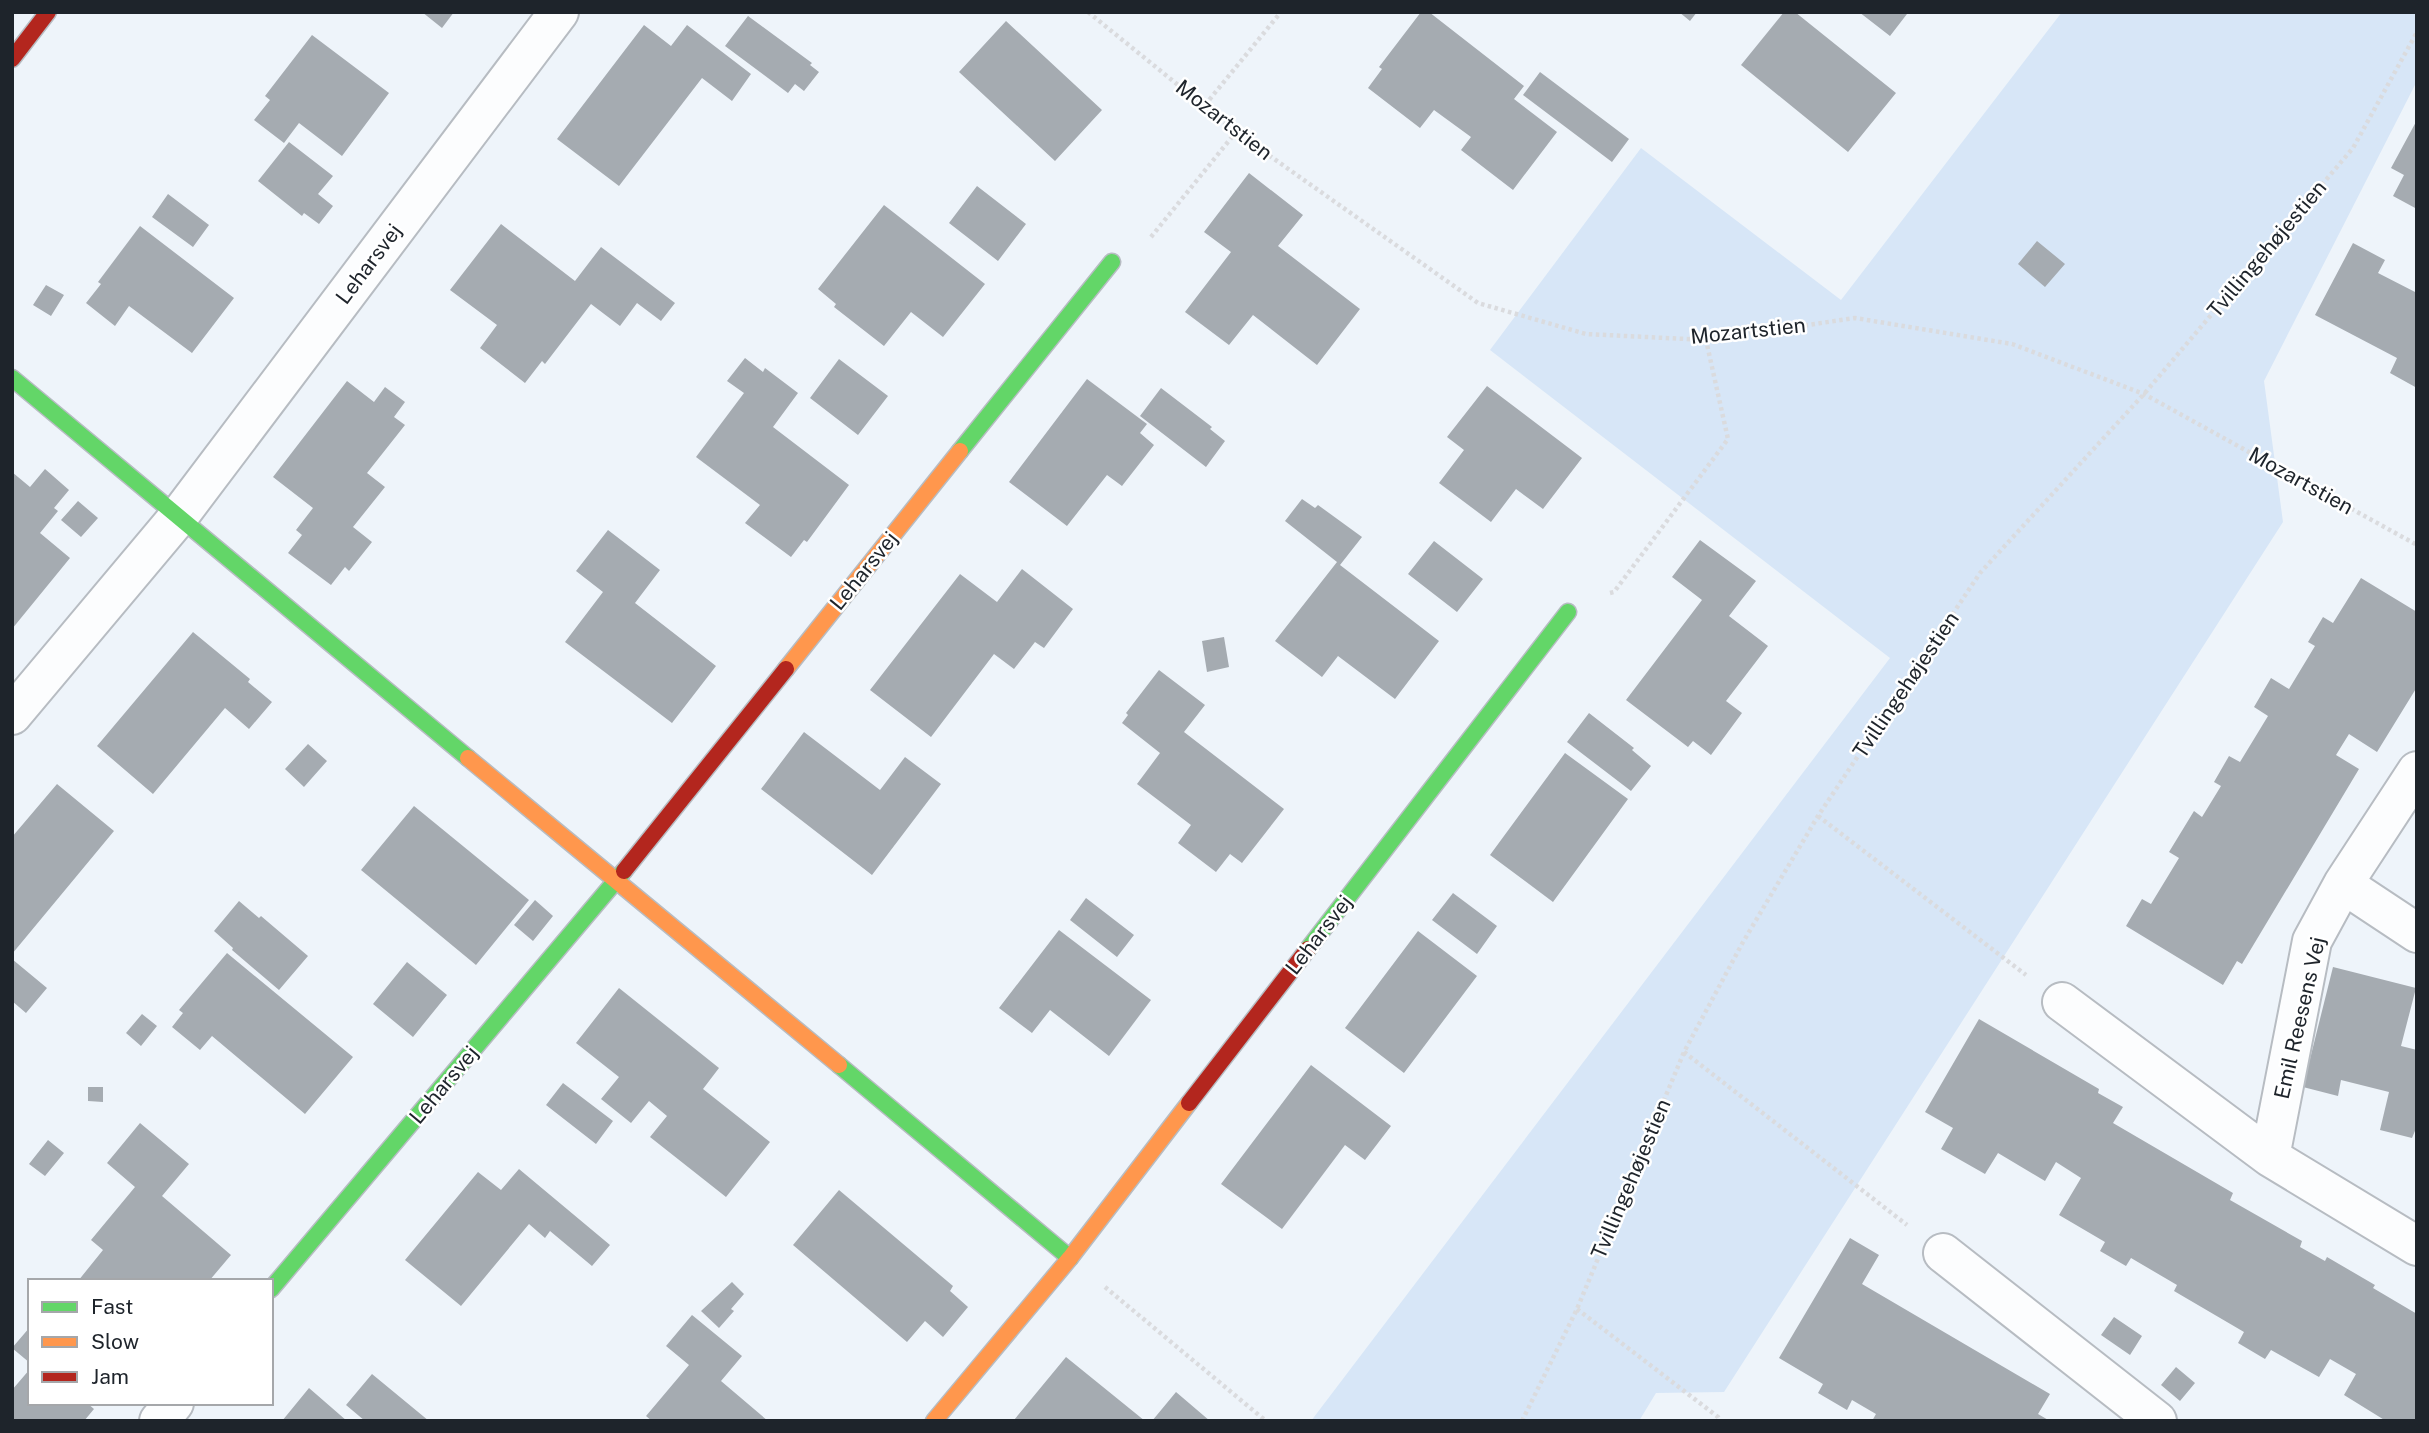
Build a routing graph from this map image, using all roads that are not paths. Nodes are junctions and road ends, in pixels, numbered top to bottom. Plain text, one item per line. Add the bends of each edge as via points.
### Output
1 (48, 12) edge
2 (559, 12) edge
3 (12, 59) edge
4 (1112, 262) road end
5 (12, 378) edge
6 (179, 516) junction
7 (1568, 612) road end
8 (12, 715) edge
9 (2417, 771) edge
10 (617, 880) junction
11 (2343, 884) junction
12 (2417, 933) edge
13 (2062, 1002) road end
14 (2270, 1157) junction
15 (2417, 1246) edge
16 (1944, 1254) road end
17 (1070, 1258) junction
18 (273, 1287) edge
19 (172, 1405) edge
20 (159, 1421) edge
21 (934, 1421) edge
22 (2157, 1421) edge

1 - 3 street
2 - 6 street, Leharsvej
4 - 10 street, Leharsvej
5 - 6 street
6 - 8 street, Leharsvej
6 - 10 street
7 - 17 street, Leharsvej
9 - 11 street, Emil Reesens Vej
10 - 17 street
10 - 18 street, Leharsvej
11 - 12 street
11 - 14 street, Emil Reesens Vej via 2312,941
13 - 14 street
14 - 15 street
16 - 22 street
17 - 21 street, Leharsvej
19 - 20 street

